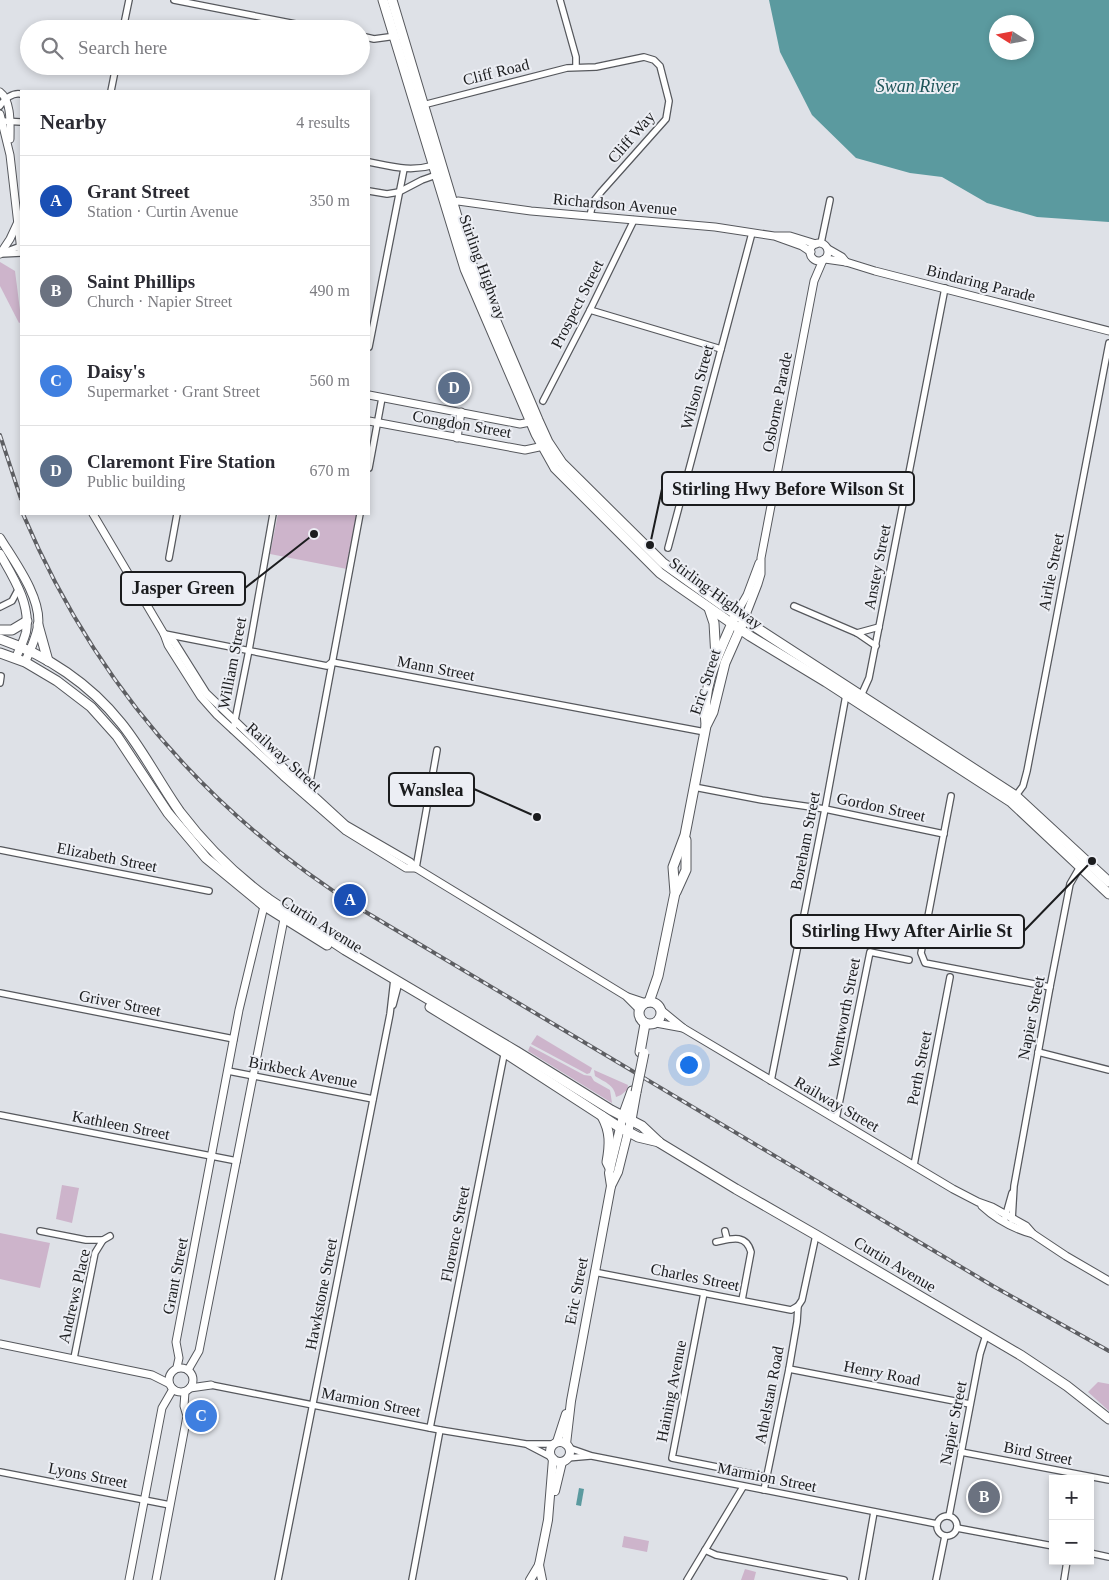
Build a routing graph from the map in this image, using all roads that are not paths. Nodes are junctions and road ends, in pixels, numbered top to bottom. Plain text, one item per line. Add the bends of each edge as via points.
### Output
1 (129, 0) edge
2 (174, 0) edge
3 (383, 0) edge
4 (392, 0) edge
5 (560, 0) edge
6 (125, 20) edge
7 (276, 20) edge
8 (398, 36) junction
9 (370, 38) edge
10 (576, 67) junction
11 (114, 75) edge
12 (111, 90) edge
13 (20, 93) edge
14 (3, 95) edge
15 (423, 105) junction
16 (0, 106) edge
17 (4, 119) edge
18 (20, 122) edge
19 (370, 162) edge
20 (437, 165) junction
21 (404, 169) junction
22 (440, 174) junction
23 (370, 190) edge
24 (399, 192) junction
25 (830, 200) dead end
26 (453, 203) junction
27 (590, 216) junction
28 (634, 220) junction
29 (19, 226) edge
30 (752, 233) junction
31 (774, 236) junction
32 (818, 244) junction
33 (20, 246) edge
34 (828, 248) junction
35 (20, 252) edge
36 (0, 254) edge
37 (812, 255) junction
38 (824, 259) junction
39 (846, 262) junction
40 (814, 281) junction
41 (945, 288) junction
42 (590, 310) junction
43 (1109, 331) edge
44 (370, 342) edge
45 (1109, 344) edge
46 (721, 348) junction
47 (370, 395) edge
48 (382, 398) junction
49 (543, 401) dead end
50 (461, 412) junction
51 (370, 421) edge
52 (534, 421) junction
53 (377, 423) junction
54 (456, 438) junction
55 (545, 444) junction
56 (370, 462) edge
57 (94, 515) edge
58 (177, 515) edge
59 (273, 515) edge
60 (360, 515) edge
61 (0, 538) edge
62 (668, 548) dead end
63 (0, 554) edge
64 (169, 558) dead end
65 (15, 573) junction
66 (19, 588) junction
67 (794, 606) dead end
68 (0, 607) edge
69 (709, 608) junction
70 (740, 617) junction
71 (26, 621) junction
72 (38, 625) junction
73 (736, 627) junction
74 (880, 627) junction
75 (0, 630) edge
76 (856, 633) junction
77 (164, 634) junction
78 (0, 639) edge
79 (876, 646) junction
80 (21, 647) junction
81 (250, 650) junction
82 (30, 651) junction
83 (0, 653) edge
84 (16, 658) junction
85 (716, 658) junction
86 (48, 661) junction
87 (25, 662) junction
88 (332, 662) junction
89 (1, 676) dead end
90 (0, 683) edge
91 (845, 699) junction
92 (859, 699) junction
93 (234, 722) junction
94 (705, 729) junction
95 (233, 730) junction
96 (437, 750) dead end
97 (694, 787) junction
98 (308, 793) junction
99 (951, 796) dead end
100 (1013, 799) junction
101 (825, 809) junction
102 (944, 834) junction
103 (685, 835) junction
104 (0, 850) edge
105 (1082, 863) junction
106 (416, 868) junction
107 (1109, 882) edge
108 (209, 891) dead end
109 (675, 892) junction
110 (1109, 894) edge
111 (265, 901) junction
112 (284, 914) junction
113 (909, 960) dead end
114 (950, 977) dead end
115 (396, 984) junction
116 (1050, 987) junction
117 (0, 994) edge
118 (626, 996) junction
119 (653, 1005) junction
120 (640, 1010) junction
121 (650, 1024) junction
122 (683, 1028) junction
123 (234, 1039) junction
124 (505, 1049) junction
125 (1038, 1052) junction
126 (1109, 1070) edge
127 (228, 1071) junction
128 (254, 1077) junction
129 (771, 1081) junction
130 (373, 1099) junction
131 (0, 1115) edge
132 (601, 1116) junction
133 (627, 1118) junction
134 (836, 1119) junction
135 (623, 1130) junction
136 (660, 1143) junction
137 (211, 1156) junction
138 (237, 1161) junction
139 (914, 1164) junction
140 (610, 1168) junction
141 (611, 1186) junction
142 (1009, 1220) junction
143 (40, 1230) dead end
144 (725, 1231) dead end
145 (816, 1234) junction
146 (110, 1236) dead end
147 (727, 1239) junction
148 (103, 1240) junction
149 (716, 1242) dead end
150 (594, 1272) junction
151 (1109, 1281) edge
152 (704, 1293) junction
153 (742, 1300) junction
154 (798, 1306) junction
155 (986, 1335) junction
156 (0, 1344) edge
157 (74, 1358) junction
158 (178, 1368) junction
159 (789, 1369) junction
160 (188, 1370) junction
161 (171, 1372) junction
162 (152, 1375) junction
163 (193, 1378) junction
164 (211, 1385) junction
165 (170, 1386) junction
166 (187, 1390) junction
167 (571, 1401) junction
168 (970, 1404) junction
169 (313, 1405) junction
170 (1109, 1419) edge
171 (430, 1428) junction
172 (440, 1430) junction
173 (555, 1443) junction
174 (526, 1444) junction
175 (568, 1446) junction
176 (961, 1452) junction
177 (592, 1456) junction
178 (552, 1458) junction
179 (565, 1460) junction
180 (0, 1472) edge
181 (767, 1477) junction
182 (1109, 1480) edge
183 (743, 1487) junction
184 (764, 1490) junction
185 (144, 1500) junction
186 (170, 1506) junction
187 (549, 1512) junction
188 (874, 1512) junction
189 (948, 1516) junction
190 (937, 1524) junction
191 (957, 1528) junction
192 (945, 1536) junction
193 (1049, 1545) edge
194 (705, 1550) junction
195 (1094, 1554) edge
196 (1109, 1557) edge
197 (539, 1565) junction
198 (1066, 1565) edge
199 (812, 1578) edge
200 (129, 1580) edge
201 (156, 1580) edge
202 (278, 1580) edge
203 (412, 1580) edge
204 (530, 1580) edge
205 (542, 1580) edge
206 (687, 1580) edge
207 (844, 1580) edge
208 (862, 1580) edge
209 (936, 1580) edge
210 (1064, 1580) edge

1 - 6 street
2 - 7 street
3 - 8 main road, Stirling Highway
4 - 8 main road, Stirling Highway
5 - 10 street
8 - 9 street
8 - 15 main road, Stirling Highway
8 - 20 main road, Stirling Highway
10 - 15 street, Cliff Road
10 - 27 street, Cliff Way via 650,58 660,66 669,101 664,124 600,192 593,202
11 - 12 street
13 - 14 street
14 - 16 street
14 - 17 street
15 - 20 main road, Stirling Highway
17 - 18 street
17 - 29 street
19 - 21 street
20 - 21 street via 418,170
20 - 22 main road, Stirling Highway
21 - 24 street
22 - 24 street
22 - 26 main road, Stirling Highway
22 - 52 main road, Stirling Highway via 465,269
23 - 24 street via 387,194
24 - 44 street
25 - 32 street
26 - 27 street, Richardson Avenue
26 - 52 main road, Stirling Highway via 475,273
27 - 28 street, Richardson Avenue
28 - 30 street, Richardson Avenue via 715,226
28 - 42 street, Prospect Street
29 - 36 street
30 - 31 street, Richardson Avenue
30 - 46 street, Wilson Street
31 - 32 street, Richardson Avenue via 790,236
31 - 37 street, Richardson Avenue via 802,246
32 - 34 street
32 - 37 street via 812,247
33 - 36 street
34 - 38 street
34 - 39 street, Bindaring Parade
35 - 36 street
37 - 38 street via 818,261
37 - 40 street, Osborne Parade
38 - 39 street, Bindaring Parade
38 - 40 street, Osborne Parade
39 - 41 street, Bindaring Parade
40 - 70 street, Osborne Parade via 761,558 761,574
41 - 43 street, Bindaring Parade
41 - 74 street, Anstey Street
42 - 46 street
42 - 49 street, Prospect Street
45 - 100 street, Airlie Street via 1028,771 1023,786
46 - 62 street, Wilson Street
47 - 48 street, Congdon Street
48 - 50 street, Congdon Street
48 - 53 street
50 - 52 street, Congdon Street via 520,424
50 - 54 street
51 - 53 street, Congdon Street
52 - 55 main road, Stirling Highway
53 - 54 street, Congdon Street
53 - 56 street
54 - 55 street, Congdon Street via 525,450
55 - 69 main road, Stirling Highway via 556,468 660,573
55 - 70 main road, Stirling Highway via 658,559
57 - 77 street, Railway Street
58 - 64 street
59 - 81 street, William Street
60 - 88 street
61 - 65 main road
63 - 65 main road
65 - 66 main road
65 - 72 main road via 35,600
66 - 68 street via 12,601
66 - 71 main road
67 - 76 street
69 - 73 main road, Stirling Highway
69 - 85 main road via 714,623
70 - 73 main road, Eric Street
70 - 92 main road, Stirling Highway
71 - 75 main road via 12,630
71 - 80 main road
72 - 82 main road
72 - 86 main road
73 - 85 main road, Eric Street
73 - 91 main road, Stirling Highway
73 - 94 main road, Eric Street via 713,712
74 - 76 street
74 - 79 street, Anstey Street
76 - 79 street
77 - 81 street, Mann Street
77 - 93 street, Railway Street via 174,642 206,693
77 - 95 street, Railway Street via 201,697
78 - 80 main road, Curtin Avenue
79 - 92 street, Anstey Street via 869,678
80 - 82 main road, Curtin Avenue
80 - 84 main road
81 - 88 street, Mann Street via 327,666
81 - 93 street, William Street
82 - 86 main road, Curtin Avenue
82 - 87 main road
83 - 84 main road, Curtin Avenue
84 - 87 main road, Curtin Avenue
85 - 94 main road, Eric Street via 704,710
86 - 111 main road, Curtin Avenue via 68,673 122,723 180,812 216,855
87 - 111 main road, Curtin Avenue via 91,707 117,736 168,813 206,858
88 - 94 street, Mann Street
88 - 98 street
89 - 90 street
91 - 92 main road, Stirling Highway
91 - 101 street, Boreham Street
92 - 100 main road, Stirling Highway
93 - 95 street, William Street
93 - 98 street, Railway Street
94 - 97 main road, Eric Street
95 - 98 street, Railway Street
96 - 106 street
97 - 101 street, Gordon Street
97 - 103 main road, Eric Street
98 - 106 street, Railway Street via 346,831 406,868
99 - 102 street
100 - 105 main road, Stirling Highway
101 - 102 street, Gordon Street
101 - 129 street, Boreham Street
102 - 116 street via 921,953 925,963
103 - 109 main road, Eric Street via 673,867
103 - 109 main road, Eric Street via 687,867
104 - 108 street, Elizabeth Street
105 - 107 main road, Stirling Highway
105 - 110 main road, Stirling Highway
105 - 116 street, Napier Street via 1070,884
106 - 118 street, Railway Street
109 - 119 main road, Eric Street
111 - 112 main road, Curtin Avenue
111 - 123 street, Grant Street
112 - 115 main road, Curtin Avenue
112 - 128 street
113 - 134 street, Wentworth Street via 870,952
114 - 139 street, Perth Street
115 - 124 main road, Curtin Avenue
115 - 130 street, Hawkstone Street
116 - 125 street, Napier Street
117 - 123 street, Griver Street
118 - 119 street, Railway Street
118 - 120 street, Railway Street
119 - 120 main road
119 - 121 main road, Eric Street via 661,1018
119 - 122 street, Railway Street
120 - 121 main road via 641,1020
121 - 122 street, Railway Street
121 - 133 main road, Eric Street
122 - 129 street, Railway Street
123 - 127 street, Grant Street
124 - 132 main road, Curtin Avenue
124 - 133 main road, Curtin Avenue
124 - 171 street, Florence Street
125 - 126 street
125 - 142 street, Napier Street
127 - 128 street, Birkbeck Avenue
127 - 137 street, Grant Street
128 - 130 street, Birkbeck Avenue
128 - 138 street
129 - 134 street, Railway Street
130 - 169 street, Hawkstone Street
131 - 137 street, Kathleen Street
132 - 135 main road, Curtin Avenue
132 - 140 main road via 609,1133 607,1162
133 - 135 main road, Eric Street
133 - 136 main road, Curtin Avenue via 642,1126
134 - 139 street, Railway Street
135 - 136 main road, Curtin Avenue
135 - 140 main road, Eric Street
135 - 141 main road, Eric Street via 618,1172
136 - 145 main road, Curtin Avenue
137 - 138 street, Kathleen Street
137 - 158 street, Grant Street via 176,1342
138 - 160 street via 199,1351
139 - 142 street, Railway Street
140 - 141 main road, Eric Street
141 - 150 main road, Eric Street
142 - 151 street, Railway Street via 1026,1226 1066,1256
143 - 148 street, Andrews Place via 86,1240
144 - 147 street
145 - 154 street, Athelstan Road
145 - 155 main road, Curtin Avenue
146 - 148 street, Andrews Place
147 - 149 street
147 - 153 street via 741,1240 751,1252
148 - 157 street, Andrews Place via 95,1253
150 - 152 street, Charles Street
150 - 167 main road, Eric Street
152 - 153 street, Charles Street
152 - 181 street, Haining Avenue via 672,1458
153 - 154 street, Charles Street via 791,1310
154 - 159 street, Athelstan Road
155 - 168 street, Napier Street
155 - 170 main road, Curtin Avenue via 1063,1383
156 - 157 street
157 - 162 street
158 - 160 street
158 - 161 street
159 - 168 street, Henry Road
159 - 181 street, Athelstan Road
160 - 163 street
161 - 162 street
161 - 165 street
162 - 165 street
163 - 164 street, Marmion Street
163 - 166 street
164 - 166 street, Marmion Street
164 - 169 street, Marmion Street
165 - 166 street via 176,1392
165 - 185 street via 162,1408
166 - 186 street via 184,1406 187,1416
167 - 173 main road, Eric Street
167 - 175 main road, Eric Street
168 - 176 street, Napier Street
169 - 171 street, Marmion Street
169 - 202 street, Hawkstone Street
171 - 172 street, Marmion Street
172 - 174 street, Marmion Street
172 - 203 street
173 - 174 street, Marmion Street
173 - 175 main road via 563,1442
173 - 178 main road via 550,1450
174 - 178 street, Marmion Street
175 - 177 street, Marmion Street
175 - 179 main road via 570,1453
176 - 182 street, Bird Street
176 - 189 street, Napier Street
177 - 179 street, Marmion Street
177 - 183 street, Marmion Street
178 - 179 main road
178 - 187 main road
179 - 187 main road
180 - 185 street, Lyons Street
181 - 184 street, Athelstan Road
183 - 184 street, Marmion Street
183 - 194 street
184 - 188 street, Marmion Street
185 - 186 street, Lyons Street
185 - 200 street
186 - 201 street
187 - 197 main road
188 - 190 street, Marmion Street
188 - 208 street
189 - 190 street
189 - 191 street via 956,1521
190 - 192 street
191 - 192 street via 953,1534
191 - 193 street
192 - 209 street
194 - 199 street
194 - 206 street
195 - 196 street
197 - 204 main road
197 - 205 main road
198 - 210 street
199 - 207 street

